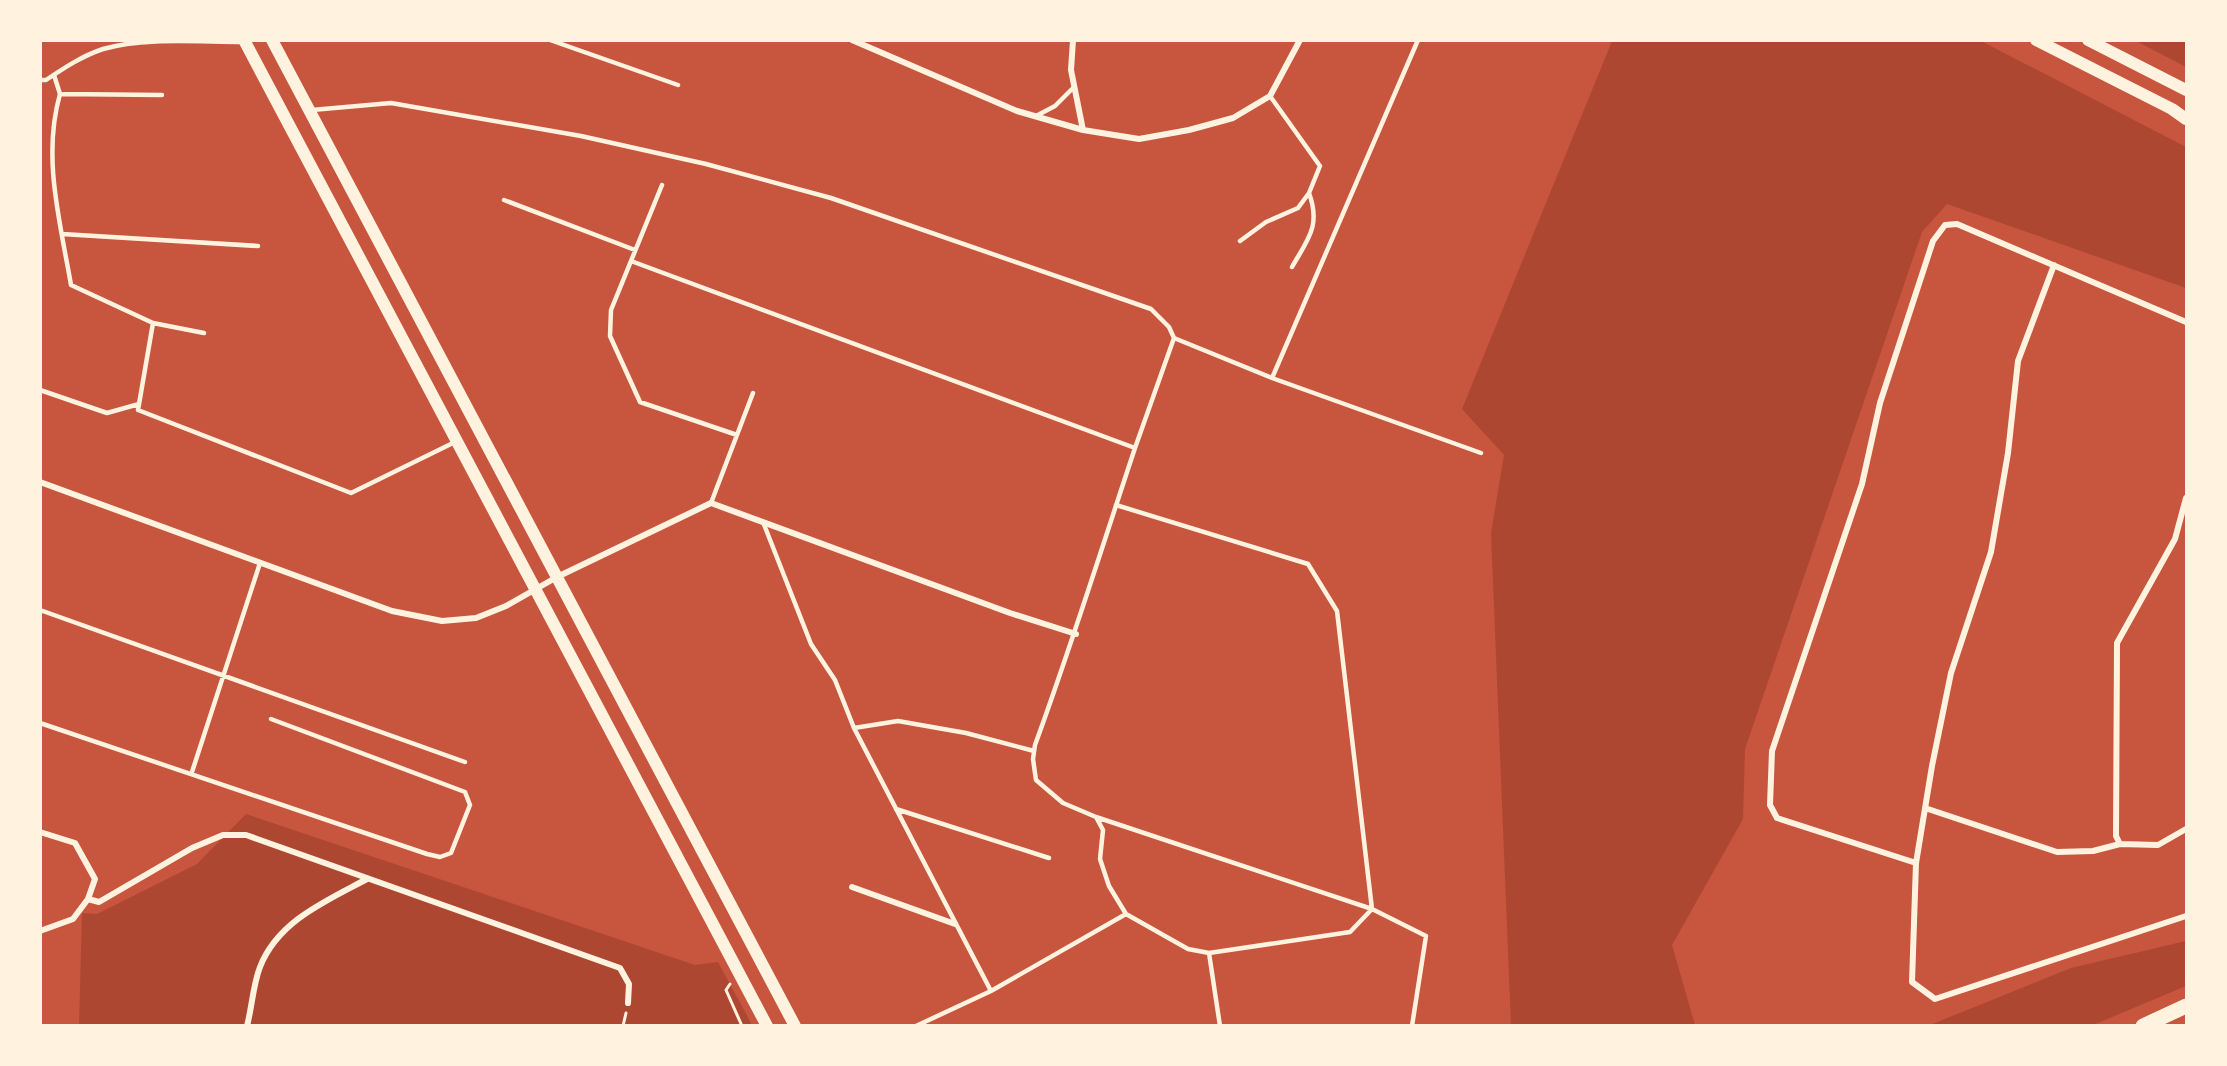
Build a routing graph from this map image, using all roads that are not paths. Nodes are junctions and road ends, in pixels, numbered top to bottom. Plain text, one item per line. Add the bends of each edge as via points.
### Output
1 (272, 40) edge
2 (550, 40) edge
3 (852, 40) edge
4 (1073, 40) edge
5 (1300, 40) edge
6 (1418, 40) edge
7 (2036, 40) edge
8 (2088, 40) edge
9 (244, 41) edge
10 (54, 75) junction
11 (40, 80) edge
12 (678, 85) dead end
13 (1074, 87) junction
14 (2187, 90) edge
15 (60, 94) junction
16 (162, 95) dead end
17 (1270, 96) junction
18 (309, 110) junction
19 (1036, 116) junction
20 (2187, 119) edge
21 (1083, 130) junction
22 (662, 185) dead end
23 (1309, 193) junction
24 (504, 200) dead end
25 (62, 234) junction
26 (1240, 242) dead end
27 (258, 246) dead end
28 (635, 250) junction
29 (631, 261) junction
30 (2054, 265) junction
31 (1292, 267) dead end
32 (2187, 322) edge
33 (153, 323) junction
34 (204, 333) dead end
35 (1174, 338) junction
36 (1272, 378) junction
37 (40, 390) edge
38 (753, 393) dead end
39 (139, 404) junction
40 (737, 435) junction
41 (456, 441) junction
42 (1135, 448) junction
43 (1482, 453) dead end
44 (40, 482) edge
45 (2187, 498) edge
46 (711, 503) junction
47 (1116, 505) junction
48 (763, 522) junction
49 (260, 563) junction
50 (557, 577) junction
51 (537, 590) junction
52 (40, 610) edge
53 (1076, 634) junction
54 (222, 675) junction
55 (271, 719) dead end
56 (40, 723) edge
57 (854, 729) junction
58 (1034, 751) junction
59 (465, 762) dead end
60 (192, 772) junction
61 (1925, 808) junction
62 (896, 809) junction
63 (1096, 817) junction
64 (2187, 829) edge
65 (40, 832) edge
66 (2120, 844) junction
67 (1048, 858) dead end
68 (1916, 863) junction
69 (367, 879) junction
70 (852, 887) dead end
71 (88, 899) junction
72 (1372, 909) junction
73 (1126, 914) junction
74 (2187, 916) edge
75 (955, 924) junction
76 (40, 931) edge
77 (1209, 953) junction
78 (991, 992) junction
79 (628, 1003) dead end
80 (2187, 1006) edge
81 (247, 1026) edge
82 (767, 1026) edge
83 (795, 1026) edge
84 (916, 1026) edge
85 (1220, 1026) edge
86 (1412, 1026) edge
87 (2143, 1026) edge

1 - 18 main road
2 - 12 lane
3 - 19 street
4 - 13 street
5 - 17 street
6 - 36 lane
7 - 20 main road
8 - 14 main road
9 - 10 lane via 104,49
9 - 41 main road
10 - 11 lane
10 - 15 lane
13 - 19 lane via 1055,106
13 - 21 street
15 - 16 lane
15 - 25 lane via 53,120 51,162
17 - 21 street via 1233,118 1189,130 1139,139
17 - 23 lane via 1320,166
18 - 35 lane via 390,103 581,136 706,164 831,198 1150,309 1169,327
18 - 50 main road
19 - 21 street
22 - 28 lane
23 - 26 lane via 1298,208 1266,222
23 - 31 lane via 1315,210 1313,230
24 - 28 lane
25 - 27 lane
25 - 33 lane via 71,285
28 - 29 lane
29 - 40 lane via 611,310 609,336 640,402
29 - 42 lane
30 - 32 street
30 - 61 street via 2018,361 2008,453 1990,552 1951,673
30 - 68 street via 1957,224 1945,225 1933,241 1880,403 1862,484 1772,751 1770,805 1777,818
33 - 34 lane
33 - 39 lane
35 - 36 lane
35 - 42 lane
36 - 43 lane
37 - 39 lane via 107,413
38 - 40 lane
39 - 41 lane via 138,410 351,493
40 - 46 lane
41 - 51 main road
42 - 47 lane
44 - 49 street
45 - 66 street via 2175,539 2117,643 2116,836
46 - 48 street
46 - 50 street
47 - 53 lane
47 - 72 lane via 1308,564 1337,611
48 - 53 street
48 - 57 lane via 811,644 835,680
49 - 51 street via 392,611 442,621 476,618
49 - 54 lane
50 - 51 street
50 - 83 main road
51 - 82 main road
52 - 54 lane
53 - 58 lane
54 - 59 lane
54 - 60 lane
55 - 60 lane via 465,792 470,805 451,853 440,857 427,854
56 - 60 lane
57 - 58 lane via 898,721
57 - 62 lane
58 - 63 lane via 1036,780 1064,803
61 - 66 street via 2057,852 2093,851
61 - 68 street
62 - 67 lane
62 - 75 lane
63 - 72 lane
63 - 73 lane via 1103,830 1100,859 1109,886
64 - 66 street via 2158,845
65 - 71 street via 75,843 95,879
68 - 74 street via 1912,982 1935,999
69 - 71 street via 246,836 223,835 192,848 99,902
69 - 79 street via 620,968 629,984
69 - 81 street via 308,910 279,935 260,967
70 - 75 street
71 - 76 street via 73,919
72 - 77 lane via 1350,932
72 - 86 lane via 1426,936
73 - 77 lane via 1188,949
73 - 78 lane
75 - 78 lane
77 - 85 lane
78 - 84 lane
80 - 87 main road

